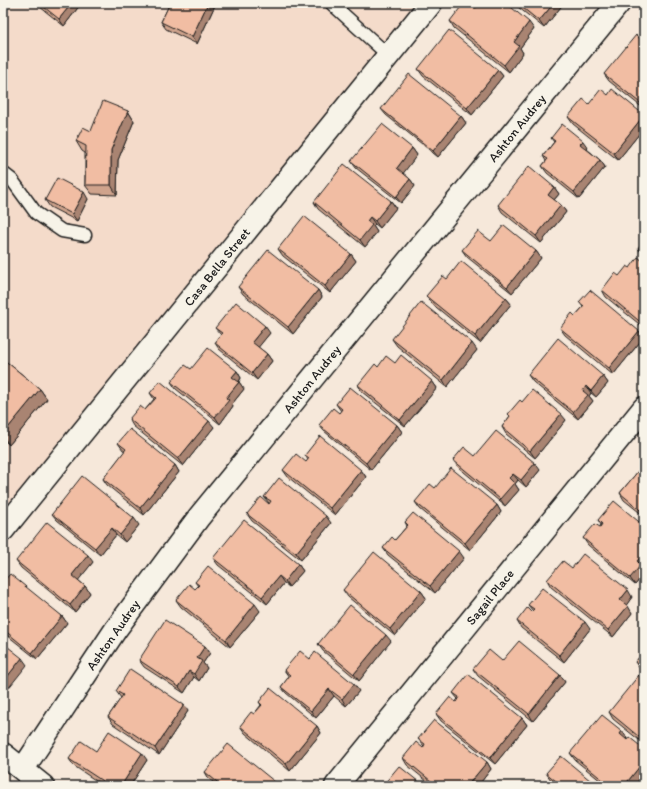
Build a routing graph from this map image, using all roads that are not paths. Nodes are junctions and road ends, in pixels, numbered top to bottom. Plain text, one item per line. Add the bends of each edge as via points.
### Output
1 (331, 3) edge
2 (430, 3) edge
3 (619, 3) edge
4 (388, 55) junction
5 (3, 173) edge
6 (86, 235) dead end
7 (644, 408) edge
8 (3, 530) edge
9 (3, 754) edge
10 (23, 769) junction
11 (43, 786) edge
12 (336, 786) edge

1 - 4 lane
2 - 4 street, Casa Bella Street
3 - 10 street, Ashton Audrey via 199,517 116,629
4 - 8 street, Casa Bella Street
5 - 6 lane via 12,180 36,213 62,231
7 - 12 street, Sagail Place
9 - 10 street
10 - 11 street

